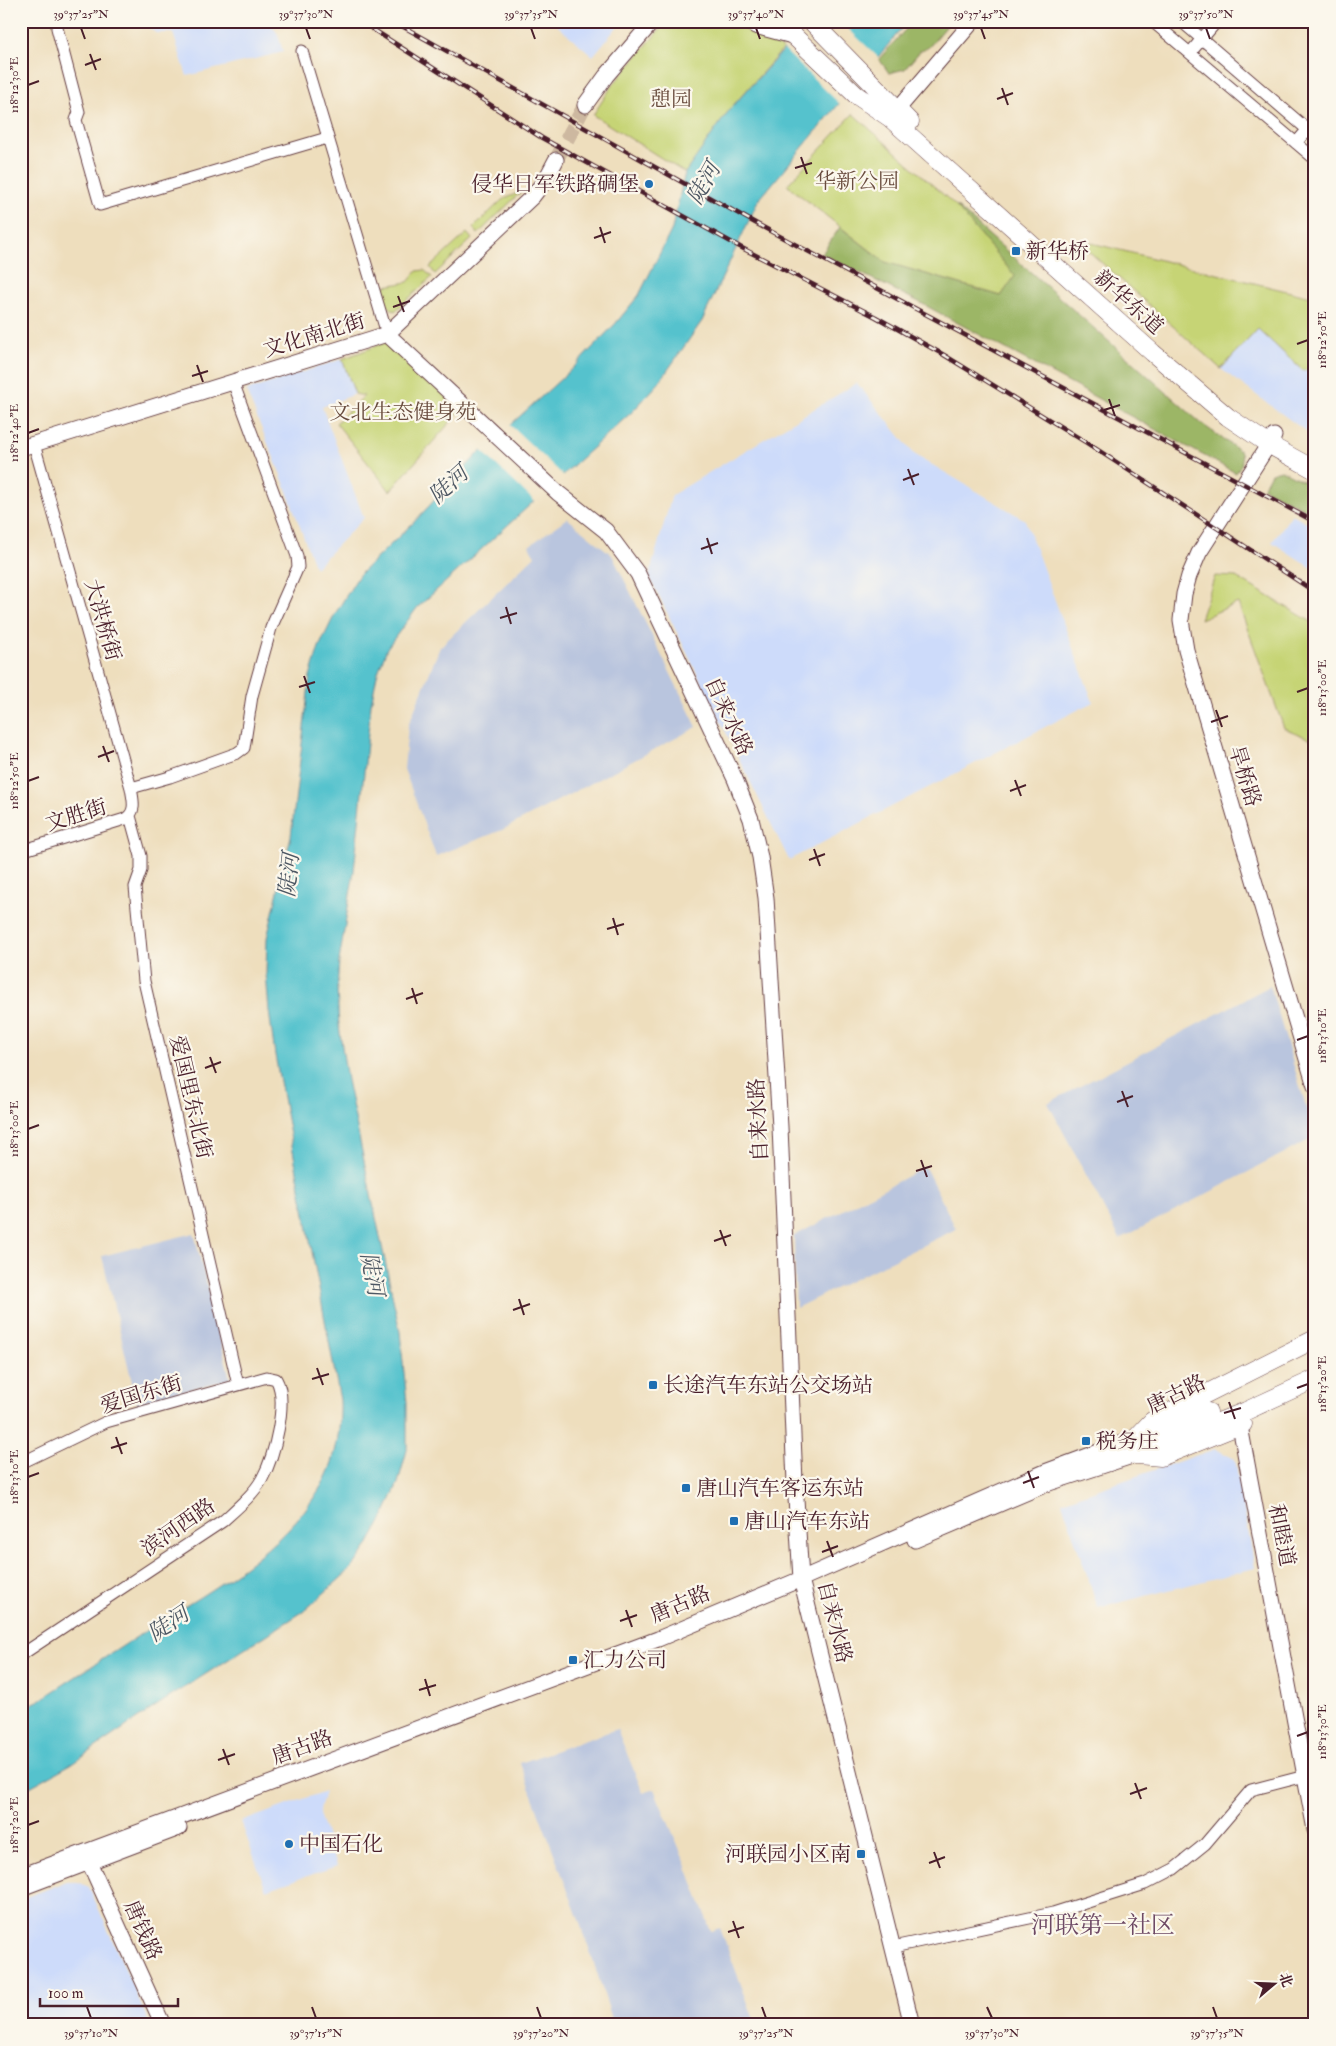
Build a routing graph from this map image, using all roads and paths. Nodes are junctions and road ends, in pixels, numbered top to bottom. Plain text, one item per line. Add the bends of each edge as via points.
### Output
1 (58, 21) edge
2 (653, 21) edge
3 (744, 21) edge
4 (778, 21) edge
5 (811, 21) edge
6 (973, 21) edge
7 (1152, 21) edge
8 (1181, 21) edge
9 (1217, 21) edge
10 (797, 39) junction
11 (1202, 39) junction
12 (302, 51) dead end
13 (1190, 53) junction
14 (584, 104) tunnel mouth
15 (894, 114) junction
16 (1312, 129) edge
17 (327, 138) junction
18 (1296, 143) junction
19 (1315, 159) edge
20 (556, 160) tunnel mouth
21 (387, 334) junction
22 (233, 382) junction
23 (1271, 440) junction
24 (28, 446) edge
25 (1315, 460) edge
26 (1315, 470) edge
27 (131, 788) junction
28 (132, 811) junction
29 (21, 850) edge
30 (1315, 1086) edge
31 (1315, 1339) edge
32 (1315, 1353) edge
33 (1315, 1367) edge
34 (276, 1379) joint
35 (1315, 1379) edge
36 (238, 1385) junction
37 (1315, 1392) edge
38 (1240, 1407) junction
39 (1135, 1446) junction
40 (21, 1463) edge
41 (803, 1583) junction
42 (21, 1655) edge
43 (1305, 1776) junction
44 (1315, 1830) edge
45 (87, 1857) junction
46 (21, 1876) edge
47 (21, 1888) edge
48 (893, 1946) junction
49 (163, 2025) edge
50 (912, 2025) edge

1 - 17 street via 57,28 79,112 76,120 100,205
2 - 14 street
3 - 10 street via 756,28
4 - 10 main road
5 - 15 main road, 新华东道 via 869,80
6 - 15 street
7 - 13 street
8 - 11 street
9 - 11 street
10 - 15 main road, 新华东道 via 856,95
11 - 13 street
11 - 16 street
12 - 17 street
13 - 18 street
15 - 23 main road, 新华东道
16 - 18 street
17 - 21 street
18 - 19 street
20 - 21 street, 文化南北街 via 533,196
21 - 22 street, 文化南北街
21 - 41 street, 自来水路 via 558,493 606,532 638,574 751,819 766,898
22 - 24 street, 文化南北街
22 - 27 street via 297,556 298,567 271,628 252,696 244,748 170,777
23 - 25 main road, 新华东道
23 - 26 main road, 新华东道
23 - 30 street, 旱桥路 via 1199,553 1184,594 1181,620 1186,650
24 - 27 street, 大洪桥街
27 - 28 street, 大洪桥街
28 - 29 street, 文胜街 via 64,839
28 - 36 street, 爱国里东北街 via 141,856 141,870 135,887 144,981
31 - 39 main road via 1152,1421
32 - 38 main road, 唐古路
33 - 38 main road
34 - 36 street, 爱国东街 via 267,1377
34 - 42 street, 滨河西路 via 281,1387 273,1452 261,1479 240,1505 223,1521
35 - 38 main road
36 - 40 street, 爱国东街 via 106,1422
37 - 38 main road
38 - 39 main road
38 - 39 main road via 1161,1458
38 - 43 street, 和睦道
39 - 41 street, 唐古路 via 1045,1472
41 - 45 street, 唐古路 via 661,1647
41 - 48 street, 自来水路
43 - 44 street, 和睦道
43 - 48 street via 1251,1790 1205,1844 1174,1870 1144,1884 1053,1913
45 - 46 street, 唐古路
45 - 47 street, 唐古路
45 - 49 street, 唐钱路
48 - 50 street, 自来水路

